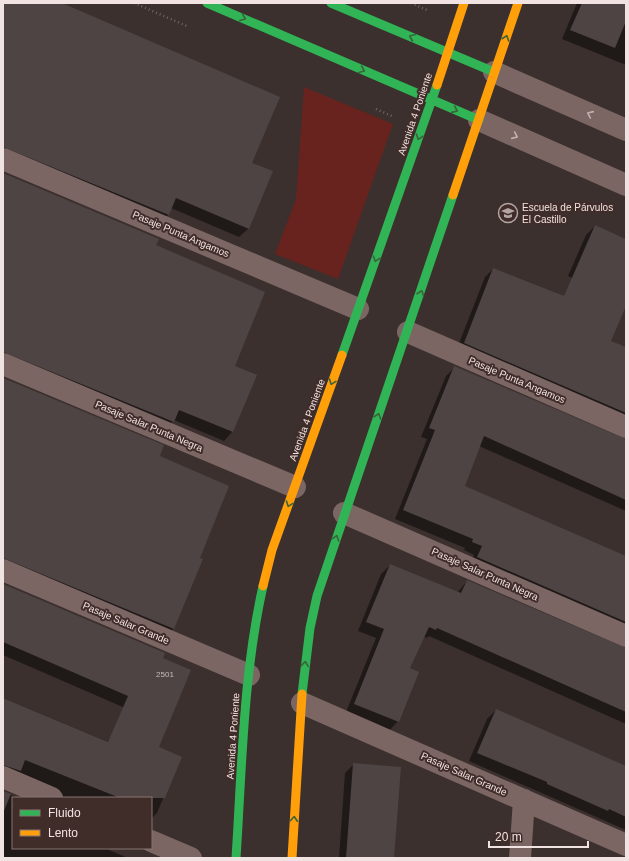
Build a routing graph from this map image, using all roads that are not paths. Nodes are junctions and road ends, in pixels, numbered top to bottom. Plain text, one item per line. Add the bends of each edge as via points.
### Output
1 (207, 3) edge
2 (332, 3) edge
3 (464, 3) edge
4 (518, 3) edge
5 (448, 52) junction
6 (494, 72) junction
7 (432, 100) junction
8 (479, 120) junction
9 (626, 130) edge
10 (3, 159) edge
11 (626, 185) edge
12 (358, 309) junction
13 (408, 332) junction
14 (3, 364) edge
15 (626, 427) edge
16 (295, 487) junction
17 (344, 513) junction
18 (3, 570) edge
19 (626, 636) edge
20 (249, 675) junction
21 (302, 703) junction
22 (3, 777) edge
23 (50, 797) edge
24 (524, 800) junction
25 (152, 841) edge
26 (626, 846) edge
27 (191, 858) edge
28 (236, 858) edge
29 (292, 858) edge
30 (520, 858) edge

1 -> 7 street
5 -> 2 street
3 - 5 street, Avenida 4 Poniente
6 -> 4 street
5 - 6 street
5 - 7 street, Avenida 4 Poniente
6 - 8 street
9 -> 6 street
7 -> 8 street
7 -> 12 street, Avenida 4 Poniente
8 -> 11 street
13 -> 8 street
10 - 12 street, Pasaje Punta Angamos
12 -> 16 street, Avenida 4 Poniente
13 - 15 street, Pasaje Punta Angamos
17 -> 13 street
14 - 16 street, Pasaje Salar Punta Negra
16 -> 20 street, Avenida 4 Poniente via 264,579 253,635
17 - 19 street, Pasaje Salar Punta Negra
21 -> 17 street via 308,633 317,596
18 - 20 street, Pasaje Salar Grande
20 - 28 street, Avenida 4 Poniente
21 - 24 street, Pasaje Salar Grande
29 -> 21 street
22 - 23 street
24 - 26 street, Pasaje Salar Grande
24 - 30 street
25 - 27 street

